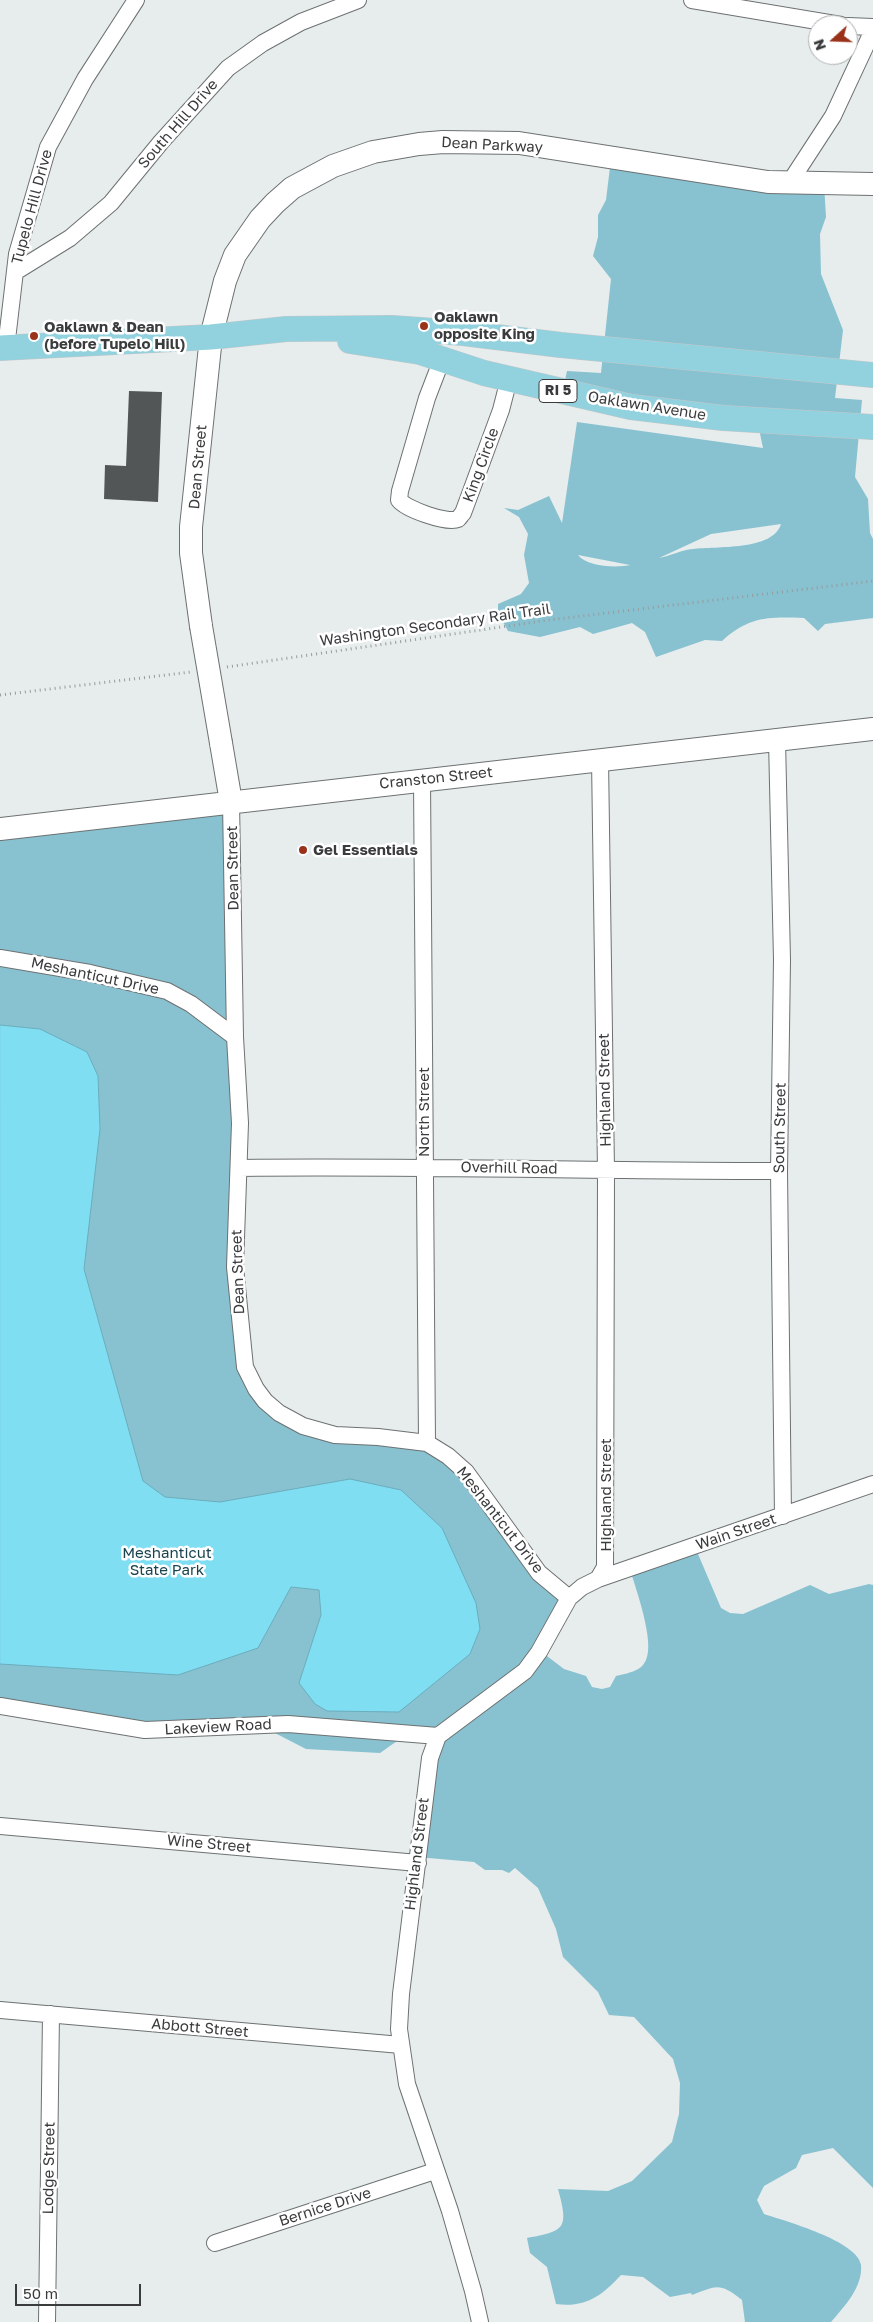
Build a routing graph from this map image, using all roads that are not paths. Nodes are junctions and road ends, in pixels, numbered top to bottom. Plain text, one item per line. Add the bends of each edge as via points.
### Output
1 (136, 0) edge
2 (358, 0) edge
3 (692, 0) edge
4 (808, 19) edge
5 (858, 27) edge
6 (873, 29) edge
7 (790, 182) junction
8 (873, 184) edge
9 (15, 272) junction
10 (248, 333) junction
11 (211, 338) junction
12 (2, 348) edge
13 (442, 359) junction
14 (873, 375) edge
15 (509, 379) junction
16 (873, 427) edge
17 (873, 729) edge
18 (777, 740) junction
19 (600, 760) junction
20 (422, 780) junction
21 (231, 802) junction
22 (0, 829) edge
23 (0, 958) edge
24 (235, 1037) junction
25 (425, 1166) junction
26 (239, 1168) junction
27 (606, 1170) junction
28 (779, 1170) junction
29 (262, 1397) joint
30 (427, 1443) junction
31 (873, 1484) edge
32 (783, 1516) junction
33 (598, 1579) junction
34 (569, 1598) junction
35 (0, 1706) edge
36 (438, 1736) junction
37 (0, 1826) edge
38 (418, 1863) junction
39 (0, 2010) edge
40 (50, 2014) junction
41 (401, 2045) junction
42 (435, 2171) junction
43 (215, 2243) dead end
44 (47, 2322) edge
45 (480, 2322) edge

1 - 9 street, Tupelo Hill Drive via 85,79 48,147 17,254
2 - 9 street, South Hill Drive via 301,22 228,68 111,203 70,238
3 - 4 street
5 - 6 street
6 - 7 street via 833,116
7 - 8 street, Dean Parkway
7 - 11 street, Dean Parkway via 730,177 519,143 443,142 374,152 333,166 292,188 260,219 235,255
9 - 12 street, Tupelo Hill Drive
10 - 11 main road, Oaklawn Avenue / RI 5
10 - 13 main road, Oaklawn Avenue / RI 5 via 366,342
10 - 14 main road, Oaklawn Avenue / RI 5 via 318,327 392,328
11 - 12 main road, Oaklawn Avenue / RI 5
11 - 21 street, Dean Street, bridge via 191,553
13 - 15 main road, Oaklawn Avenue / RI 5
13 - 15 street, King Circle via 427,398 399,500 404,506 428,515 448,520 457,519 463,513
15 - 16 main road, Oaklawn Avenue / RI 5 via 661,411
17 - 18 street, Cranston Street
18 - 19 street, Cranston Street
18 - 28 street, South Street via 782,960
19 - 20 street, Cranston Street
19 - 27 street, Highland Street
20 - 21 street, Cranston Street
20 - 25 street, North Street
21 - 22 street, Cranston Street
21 - 24 street, Dean Street
23 - 24 street, Meshanticut Drive via 90,973 168,991
24 - 26 street, Dean Street
25 - 26 street, Overhill Road
25 - 27 street, Overhill Road
25 - 30 street, North Street
26 - 29 street, Dean Street via 235,1267 243,1354 245,1367
27 - 28 street, Overhill Road
27 - 33 street, Highland Street via 605,1567
28 - 32 street, South Street
29 - 30 street, Meshanticut Drive via 290,1420 335,1436
30 - 34 street, Meshanticut Drive via 466,1472 539,1573
31 - 32 street, Wain Street
32 - 33 street, Wain Street
33 - 34 street
34 - 36 street via 525,1671
35 - 36 street, Lakeview Road via 145,1730 288,1724
36 - 38 street, Highland Street via 430,1758 422,1807
37 - 38 street, Wine Street
38 - 41 street, Highland Street via 400,1994
39 - 40 street, Abbott Street
40 - 41 street, Abbott Street
40 - 44 street, Lodge Street
41 - 42 street, Highland Street via 407,2084
42 - 43 street, Bernice Drive
42 - 45 street, Highland Street

